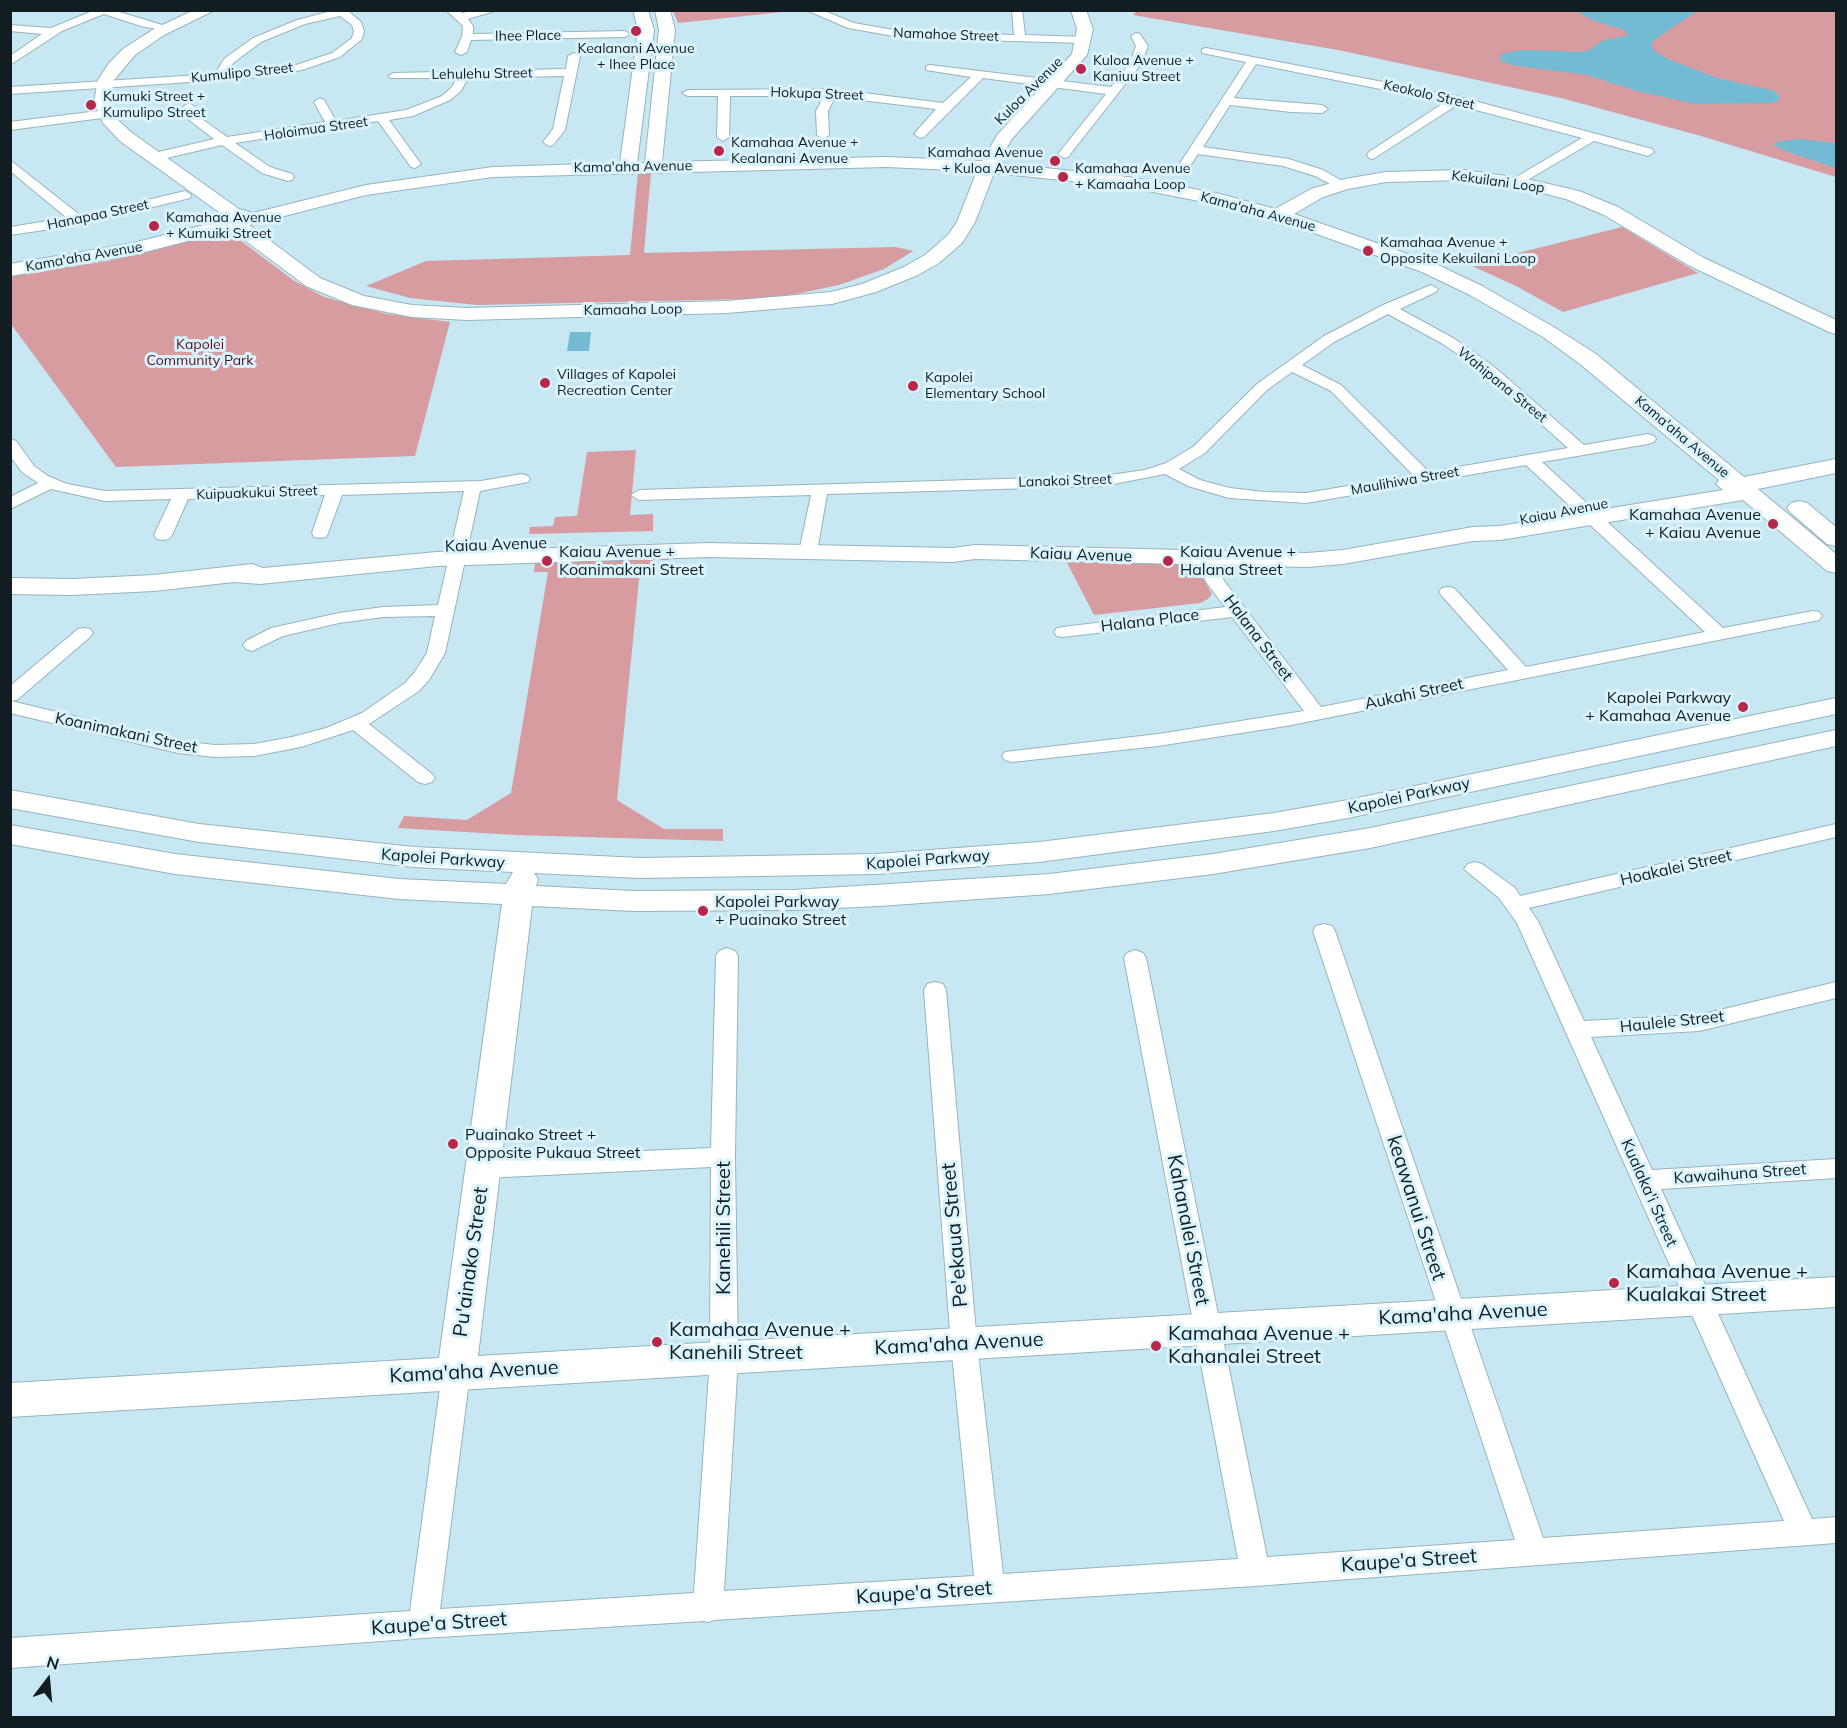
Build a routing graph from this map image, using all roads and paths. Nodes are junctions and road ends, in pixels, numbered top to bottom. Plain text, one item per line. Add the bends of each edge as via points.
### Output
1 (208, 10) edge
2 (451, 10) edge
3 (493, 10) edge
4 (640, 10) edge
5 (662, 10) edge
6 (811, 10) edge
7 (1017, 10) edge
8 (102, 11) edge
9 (341, 11) edge
10 (1079, 14) edge
11 (461, 17) junction
12 (10, 28) edge
13 (167, 28) junction
14 (54, 32) junction
15 (625, 34) dead end
16 (1136, 36) dead end
17 (467, 37) junction
18 (1020, 38) junction
19 (1079, 40) junction
20 (1206, 51) dead end
21 (461, 52) dead end
22 (574, 56) dead end
23 (1254, 59) junction
24 (11, 61) edge
25 (930, 68) dead end
26 (570, 72) junction
27 (981, 74) junction
28 (464, 75) junction
29 (394, 76) dead end
30 (219, 77) junction
31 (1038, 81) junction
32 (1055, 83) junction
33 (104, 85) junction
34 (10, 91) edge
35 (1113, 91) junction
36 (724, 92) junction
37 (832, 92) junction
38 (688, 93) dead end
39 (1456, 100) junction
40 (1226, 101) junction
41 (320, 102) dead end
42 (189, 107) dead end
43 (945, 107) junction
44 (1322, 109) dead end
45 (106, 114) junction
46 (382, 119) junction
47 (10, 126) edge
48 (333, 126) junction
49 (920, 134) dead end
50 (823, 135) dead end
51 (723, 137) dead end
52 (1593, 137) junction
53 (225, 142) junction
54 (549, 142) dead end
55 (1194, 150) junction
56 (1648, 152) dead end
57 (1064, 154) dead end
58 (982, 155) junction
59 (1373, 155) dead end
60 (154, 157) junction
61 (653, 162) junction
62 (629, 163) junction
63 (10, 164) edge
64 (415, 164) dead end
65 (1180, 171) dead end
66 (288, 177) dead end
67 (1517, 182) junction
68 (1343, 185) junction
69 (185, 195) dead end
70 (1284, 211) junction
71 (239, 218) junction
72 (79, 221) junction
73 (10, 231) edge
74 (10, 260) edge
75 (10, 270) edge
76 (1431, 289) dead end
77 (1388, 308) junction
78 (1836, 328) edge
79 (1290, 366) junction
80 (1648, 439) dead end
81 (10, 444) edge
82 (1580, 450) junction
83 (1529, 459) junction
84 (1836, 466) edge
85 (1166, 468) junction
86 (1425, 477) junction
87 (522, 478) dead end
88 (1766, 481) junction
89 (50, 483) junction
90 (1740, 485) junction
91 (474, 487) junction
92 (820, 489) junction
93 (334, 490) junction
94 (181, 495) junction
95 (639, 495) dead end
96 (10, 504) edge
97 (1587, 513) junction
98 (321, 533) dead end
99 (163, 535) dead end
100 (1836, 538) edge
101 (809, 546) junction
102 (458, 552) junction
103 (1207, 559) junction
104 (1836, 566) edge
105 (10, 586) edge
106 (1448, 592) dead end
107 (446, 610) junction
108 (1237, 611) junction
109 (1813, 616) dead end
110 (1063, 632) dead end
111 (84, 633) dead end
112 (1717, 633) junction
113 (252, 645) dead end
114 (1520, 672) junction
115 (10, 696) edge
116 (1836, 706) edge
117 (10, 707) edge
118 (1316, 714) junction
119 (356, 723) junction
120 (1836, 738) edge
121 (1012, 756) dead end
122 (425, 778) dead end
123 (10, 799) edge
124 (1836, 831) edge
125 (10, 834) edge
126 (527, 864) junction
127 (1475, 869) dead end
128 (518, 897) junction
129 (1516, 904) junction
130 (1324, 932) dead end
131 (727, 956) dead end
132 (1135, 958) dead end
133 (935, 990) dead end
134 (1836, 990) edge
135 (1576, 1030) junction
136 (723, 1156) junction
137 (484, 1168) junction
138 (1836, 1168) edge
139 (1643, 1180) junction
140 (1836, 1292) edge
141 (1697, 1300) junction
142 (1451, 1315) junction
143 (1207, 1329) junction
144 (964, 1344) junction
145 (724, 1358) junction
146 (456, 1372) junction
147 (10, 1400) edge
148 (1836, 1530) edge
149 (1803, 1531) junction
150 (1533, 1551) junction
151 (1254, 1572) junction
152 (990, 1588) junction
153 (708, 1608) junction
154 (423, 1624) junction
155 (10, 1653) edge

1 - 13 street
2 - 11 street
3 - 11 street
4 - 62 street via 646,30
5 - 61 street via 667,30
6 - 18 street, Namahoe Street via 841,23 891,33
7 - 18 street
8 - 13 street
8 - 14 street
9 - 30 street via 257,40 228,61
9 - 30 street, Kumulipo Street via 357,24 359,32 353,43 336,55 287,70
10 - 19 street via 1084,20
11 - 17 street via 468,26
12 - 14 street
13 - 33 street via 121,59
14 - 24 street
15 - 17 street, Ihee Place
16 - 35 street via 1142,46 1141,54
17 - 21 street
18 - 19 street, Namahoe Street
19 - 31 street, Kuloa Avenue
19 - 32 street, Kuloa Avenue via 1074,63
20 - 23 street, Keokolo Street
22 - 26 street
23 - 39 street, Keokolo Street
23 - 40 street
25 - 27 street
26 - 28 street, Lehulehu Street
26 - 54 street via 559,130
27 - 31 street
27 - 43 street
28 - 29 street, Lehulehu Street
28 - 46 street, Holoimua Street via 458,89 446,98 420,110
30 - 33 street, Kumulipo Street
31 - 32 street
31 - 58 street, Kuloa Avenue
32 - 35 street
32 - 58 street, Kuloa Avenue
33 - 34 street, Kumulipo Street
33 - 45 street via 102,102
35 - 57 street
36 - 37 street, Hokupa Street
36 - 38 street, Hokupa Street
36 - 51 street
37 - 43 street, Hokupa Street
37 - 50 street via 822,111
39 - 52 street, Keokolo Street
39 - 59 street
40 - 44 street
40 - 55 street
41 - 48 street
42 - 53 street via 190,116
43 - 49 street
45 - 47 street
45 - 60 street, Kamaaha Loop via 119,130
46 - 48 street, Holoimua Street
46 - 64 street
48 - 53 street, Holoimua Street
52 - 56 street, Keokolo Street
52 - 67 street
53 - 60 street, Holoimua Street
53 - 66 street via 266,170
55 - 65 street
55 - 68 street via 1285,162
58 - 61 street, Kama'aha Avenue via 855,162
58 - 70 street, Kama'aha Avenue
58 - 71 street, Kamaaha Loop via 960,232 949,246 899,277 860,291 790,303 727,308 412,311 346,297 305,277
60 - 71 street, Kamaaha Loop
61 - 62 street, Kama'aha Avenue
62 - 71 street, Kama'aha Avenue via 440,178
63 - 72 street
67 - 68 street, Kekuilani Loop via 1432,174
67 - 78 street, Kekuilani Loop via 1572,195 1605,208 1707,267
68 - 70 street, Kekuilani Loop via 1312,195
69 - 72 street, Hanapaa Street
70 - 88 street, Kama'aha Avenue via 1367,232 1445,261 1571,327 1612,355
70 - 90 street, Kama'aha Avenue via 1447,276 1550,333 1588,359
71 - 74 street, Kama'aha Avenue
71 - 75 street, Kama'aha Avenue via 124,251
72 - 73 street, Hanapaa Street
76 - 77 street, Lanakoi Street
77 - 79 street, Lanakoi Street via 1329,339
77 - 82 street, Wahipana Street via 1477,361
79 - 85 street, Lanakoi Street via 1262,387 1199,450
79 - 86 street via 1336,388
80 - 82 street, Maulihiwa Street
81 - 89 street, Kuipuakukui Street via 28,469
82 - 83 street, Maulihiwa Street
83 - 86 street, Maulihiwa Street
83 - 97 street
84 - 88 street
85 - 86 street, Maulihiwa Street via 1211,489 1277,498 1320,496
85 - 92 street, Lanakoi Street via 1103,481
87 - 91 street, Kuipuakukui Street
88 - 90 street
88 - 100 street, Kama'aha Avenue
89 - 94 street, Kuipuakukui Street via 105,496
89 - 96 street
90 - 97 street, Kaiau Avenue via 1735,495
90 - 104 street, Kama'aha Avenue
91 - 93 street, Kuipuakukui Street
91 - 102 street, Koanimakani Street
92 - 95 street, Lanakoi Street
92 - 101 street
93 - 94 street, Kuipuakukui Street
93 - 98 street
94 - 99 street
97 - 103 street, Kaiau Avenue via 1500,533 1325,559
97 - 112 street
101 - 102 street, Kaiau Avenue
101 - 103 street, Kaiau Avenue via 953,555 975,552
102 - 105 street, Kaiau Avenue via 260,576 112,586
102 - 107 street, Koanimakani Street
103 - 108 street, Halana Street via 1215,582
106 - 114 street
107 - 113 street via 339,618 277,632
107 - 119 street, Koanimakani Street via 436,653 422,676 399,697
108 - 110 street, Halana Place
108 - 118 street, Halana Street
109 - 112 street, Aukahi Street
111 - 115 street
112 - 114 street, Aukahi Street
114 - 118 street, Aukahi Street
116 - 126 street, Kapolei Parkway via 1348,808 1119,844 958,859 794,867
117 - 119 street, Koanimakani Street via 178,747 215,751 294,743
118 - 121 street, Aukahi Street via 1158,740
119 - 122 street
120 - 128 street, Kapolei Parkway via 1370,838 1132,875 964,891 804,899 634,901
123 - 126 street, Kapolei Parkway via 268,843
124 - 129 street, Hoakalei Street
125 - 128 street, Kapolei Parkway via 248,874 399,890
126 - 128 street, Pu'ainako Street
127 - 129 street, Kualaka'i Street
128 - 137 street, Pu'ainako Street
129 - 135 street, Kualaka'i Street
130 - 142 street, keawanui Street
131 - 136 street, Kanehili Street
132 - 143 street, Kahanalei Street
133 - 144 street, Pe'ekaua Street
134 - 135 street, Haulele Street via 1699,1023
135 - 139 street, Kualaka'i Street
136 - 137 street
136 - 145 street, Kanehili Street
137 - 146 street, Pu'ainako Street
138 - 139 street, Kawaihuna Street
139 - 141 street, Kualaka'i Street
140 - 141 street, Kama'aha Avenue
141 - 142 street, Kama'aha Avenue
141 - 149 street, Kualaka'i Street
142 - 143 street, Kama'aha Avenue
142 - 150 street, keawanui Street
143 - 144 street, Kama'aha Avenue
143 - 151 street, Kahanalei Street
144 - 145 street, Kama'aha Avenue
144 - 152 street, Pe'ekaua Street
145 - 146 street, Kama'aha Avenue
145 - 153 street, Kanehili Street
146 - 147 street, Kama'aha Avenue
146 - 154 street, Pu'ainako Street
148 - 149 street, Kaupe'a Street
149 - 150 street, Kaupe'a Street
150 - 151 street, Kaupe'a Street
151 - 152 street, Kaupe'a Street
152 - 153 street, Kaupe'a Street
153 - 154 street, Kaupe'a Street
154 - 155 street, Kaupe'a Street

